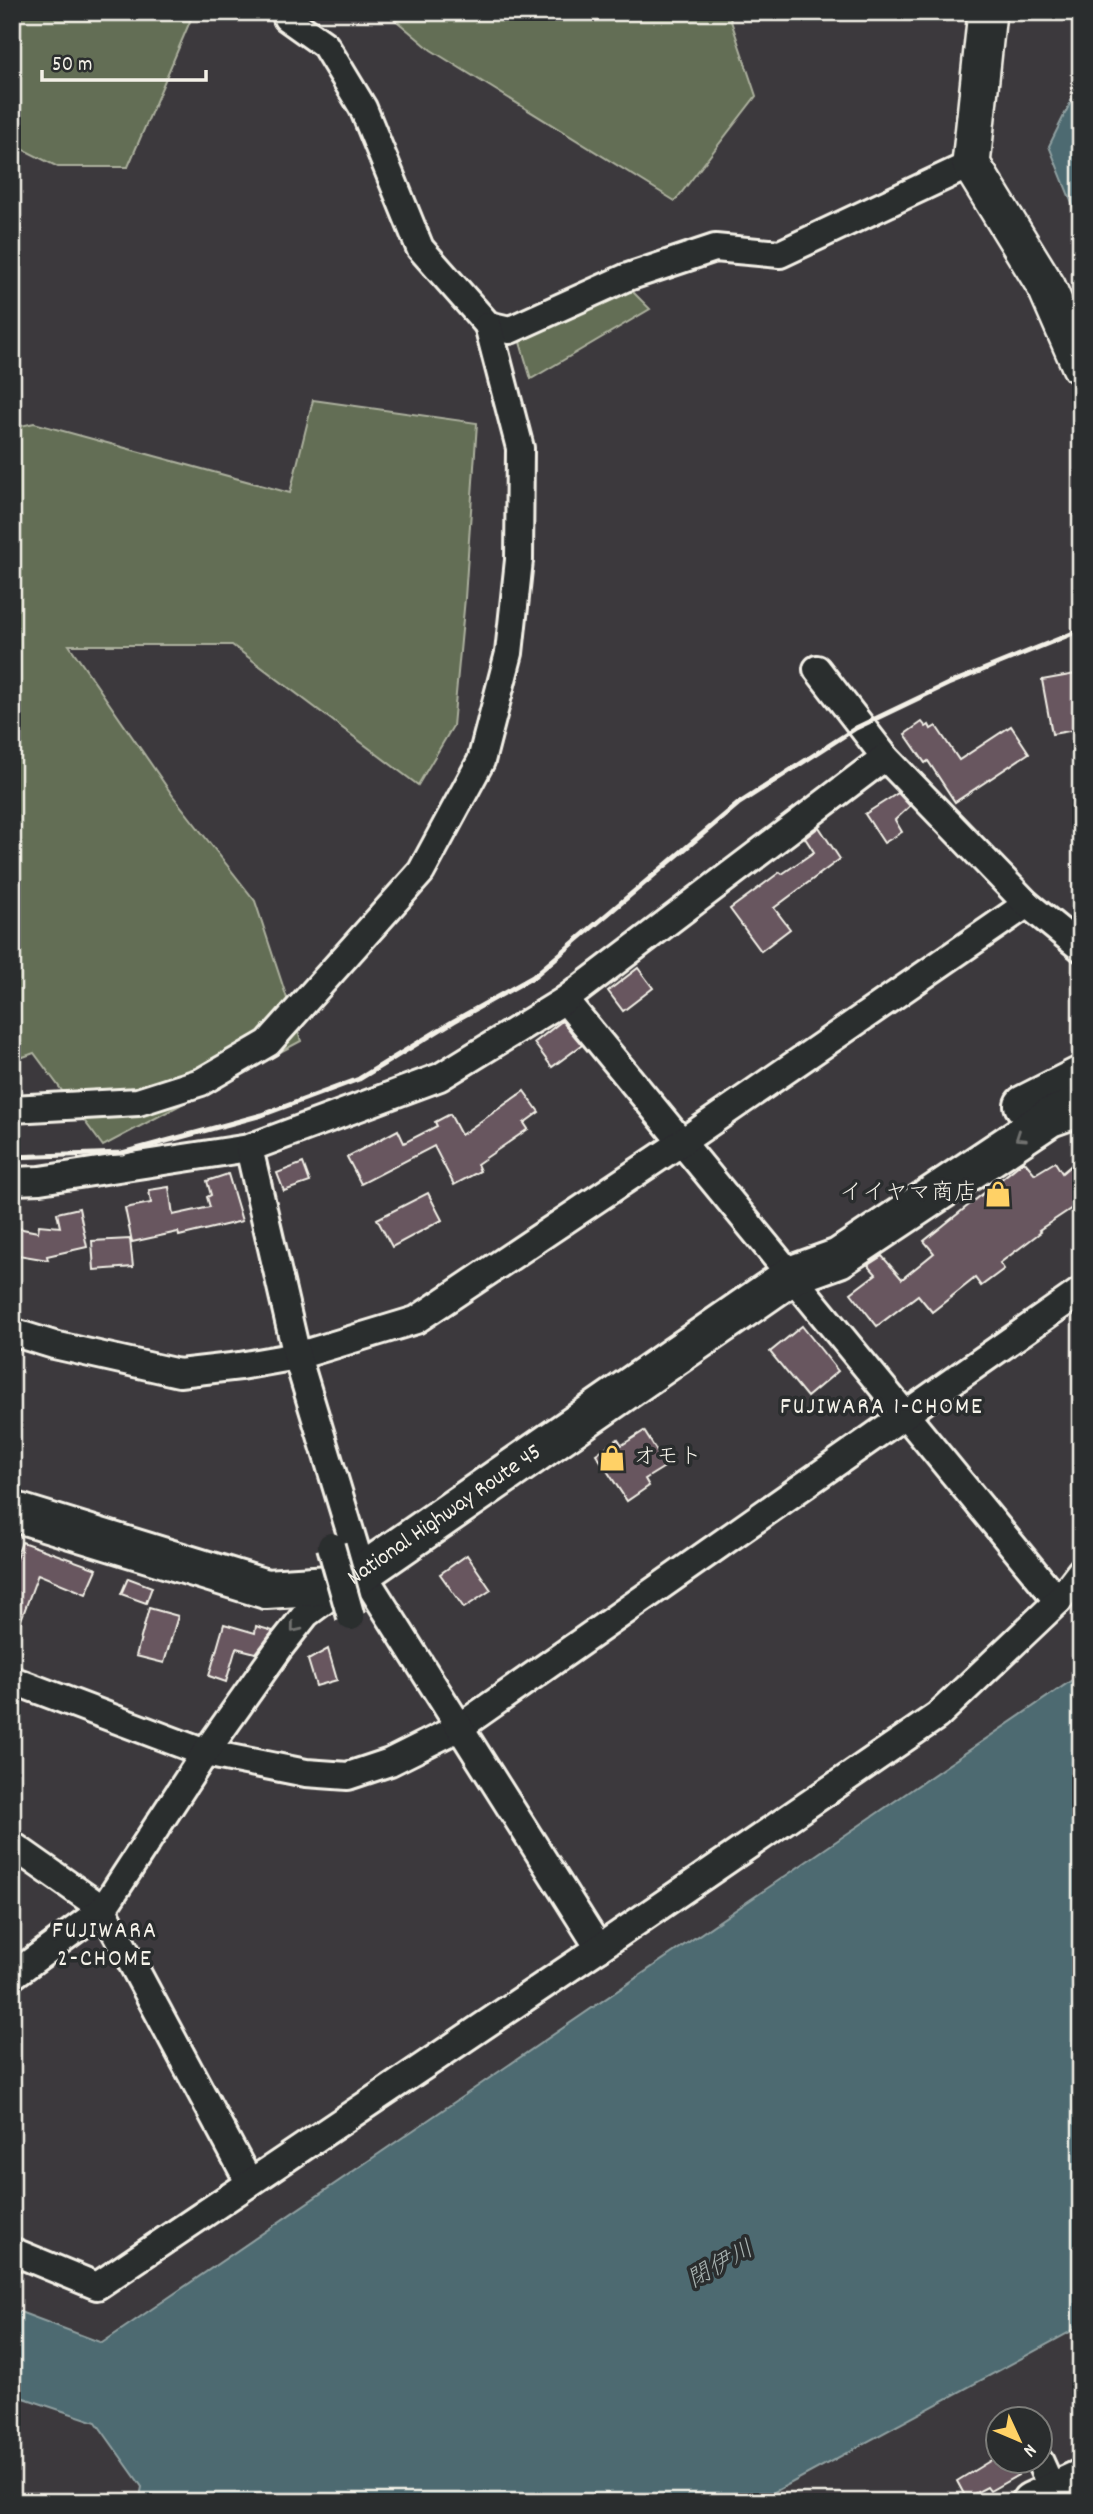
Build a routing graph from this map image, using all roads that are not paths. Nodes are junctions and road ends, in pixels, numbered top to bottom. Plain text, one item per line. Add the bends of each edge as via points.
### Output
1 (987, 12) edge
2 (287, 18) dead end
3 (971, 164) junction
4 (488, 326) junction
5 (1081, 366) edge
6 (817, 670) dead end
7 (886, 757) junction
8 (1027, 904) junction
9 (1081, 948) edge
10 (565, 1000) junction
11 (1081, 1076) edge
12 (1081, 1106) edge
13 (12, 1110) edge
14 (682, 1142) junction
15 (249, 1148) junction
16 (12, 1181) edge
17 (792, 1275) junction
18 (1081, 1291) edge
19 (12, 1332) edge
20 (296, 1356) junction
21 (906, 1414) junction
22 (12, 1511) edge
23 (331, 1546) dead end
24 (1081, 1571) edge
25 (353, 1592) junction
26 (1058, 1601) junction
27 (12, 1680) edge
28 (460, 1727) junction
29 (205, 1754) junction
30 (12, 1845) edge
31 (103, 1909) junction
32 (599, 1948) junction
33 (12, 1976) edge
34 (249, 2182) junction
35 (12, 2251) edge

1 - 3 street
2 - 4 street via 325,46 363,108 420,248
3 - 4 street via 780,254 715,248 625,278 510,330
3 - 5 street via 1047,288
4 - 13 street via 520,448 519,560 509,653 481,761 421,872 268,1043 201,1082 138,1102
6 - 7 street
7 - 8 street
7 - 10 street
8 - 9 street
8 - 14 street
10 - 14 street
10 - 15 street via 440,1077
11 - 17 highway, National Highway Route 45 via 1022,1106 822,1240
12 -> 17 highway, National Highway Route 45 via 1050,1117 839,1258
14 - 17 street
14 - 20 street via 416,1320
15 - 16 street
15 - 20 street
17 - 21 street
17 - 25 highway, National Highway Route 45 via 499,1476
18 - 21 street
19 - 20 street via 179,1373
20 - 25 street
21 - 26 street
21 - 28 street
22 - 25 highway, National Highway Route 45 via 266,1590
23 - 25 street, bridge
24 - 26 street
25 - 28 street
25 -> 29 street via 306,1614
26 - 32 street via 937,1716
27 - 29 street
28 - 29 street via 390,1762 348,1776
28 - 32 street
29 - 31 street
30 - 31 street
31 - 33 street
31 - 34 street
32 - 34 street
34 - 35 street via 97,2286

